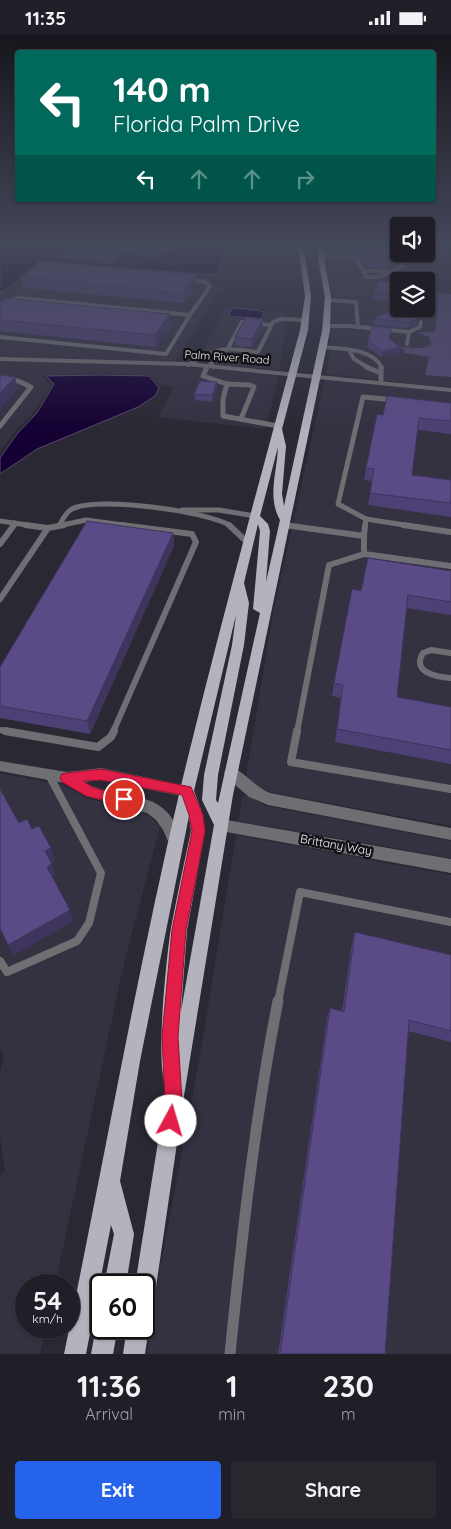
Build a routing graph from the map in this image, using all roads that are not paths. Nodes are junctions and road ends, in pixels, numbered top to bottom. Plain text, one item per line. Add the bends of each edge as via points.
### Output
1 (126, 309) edge
2 (194, 309) edge
3 (307, 309) edge
4 (328, 309) edge
5 (357, 309) edge
6 (190, 315) junction
7 (306, 320) junction
8 (421, 322) dead end
9 (270, 325) junction
10 (327, 326) junction
11 (358, 327) junction
12 (409, 332) junction
13 (0, 337) edge
14 (407, 343) dead end
15 (323, 347) junction
16 (227, 350) junction
17 (353, 353) junction
18 (166, 354) junction
19 (206, 356) junction
20 (0, 359) edge
21 (161, 363) junction
22 (188, 365) junction
23 (211, 367) junction
24 (371, 367) dead end
25 (379, 372) junction
26 (293, 373) junction
27 (318, 375) junction
28 (0, 379) edge
29 (381, 382) junction
30 (227, 384) junction
31 (451, 390) edge
32 (401, 401) edge
33 (242, 419) junction
34 (278, 425) junction
35 (0, 426) edge
36 (174, 511) junction
37 (255, 516) junction
38 (366, 519) junction
39 (0, 521) edge
40 (14, 523) junction
41 (285, 523) junction
42 (60, 524) junction
43 (48, 528) junction
44 (451, 532) edge
45 (364, 535) junction
46 (248, 543) junction
47 (0, 544) edge
48 (364, 554) junction
49 (451, 566) edge
50 (238, 581) junction
51 (0, 599) edge
52 (256, 652) junction
53 (451, 653) edge
54 (451, 678) edge
55 (0, 730) edge
56 (0, 766) edge
57 (231, 773) junction
58 (48, 775) junction
59 (67, 778) junction
60 (451, 789) edge
61 (187, 791) junction
62 (221, 825) junction
63 (451, 833) edge
64 (176, 843) junction
65 (451, 866) edge
66 (451, 922) edge
67 (0, 961) edge
68 (174, 1101) junction
69 (110, 1181) junction
70 (117, 1274) edge
71 (147, 1274) edge
72 (105, 1339) edge
73 (136, 1339) edge
74 (75, 1354) edge
75 (102, 1354) edge
76 (134, 1354) edge
77 (230, 1354) edge

1 - 6 lane
2 - 6 lane
3 - 7 main road
4 - 10 main road
5 - 11 lane
6 - 18 lane
7 - 9 lane via 281,319
7 - 26 main road
8 - 12 lane via 420,327
9 - 16 lane via 242,322
9 - 16 lane via 258,353
10 - 11 lane
10 - 15 main road
11 - 12 lane
12 - 14 lane
13 - 18 lane
15 - 17 lane
15 - 27 main road
16 - 19 lane via 216,350
17 - 25 lane via 351,357 364,368
17 - 25 lane via 366,353 376,360 382,367
18 - 21 lane
19 - 22 lane
19 - 23 lane
20 - 21 street, Palm River Road
21 - 22 street, Palm River Road
22 - 23 street, Palm River Road
23 - 26 street, Palm River Road
23 - 30 lane via 203,376
24 - 25 lane
25 - 29 lane
26 - 27 street, Palm River Road
26 - 34 main road
27 - 29 street, Palm River Road
27 - 41 main road
28 - 35 lane via 18,381 31,387
29 - 31 street, Palm River Road
30 - 33 lane via 223,416
30 - 33 lane via 254,387
32 - 38 lane via 363,397 338,503
33 - 34 lane
34 - 37 main road
34 - 41 main road via 282,447 277,494
36 - 37 lane via 194,509
36 - 42 lane via 87,504 70,509
36 - 46 lane via 222,521 235,528
37 - 46 main road
37 - 52 main road via 264,524 265,531
38 - 44 lane
38 - 45 lane
39 - 40 lane
40 - 43 lane
40 - 47 lane
41 - 45 lane
41 - 52 main road
42 - 43 lane
42 - 55 lane via 86,520 192,534 196,542 111,737 98,747
43 - 51 lane
45 - 48 lane
46 - 50 main road
48 - 49 lane
48 - 60 lane via 329,565 291,762
50 - 61 main road
50 - 62 main road via 242,603 238,645 211,775 209,800
52 - 57 main road
53 - 54 lane via 424,652 420,663 422,670 430,675
56 - 58 street
57 - 62 main road
57 - 63 street via 254,793 268,799
58 - 59 street
58 - 67 lane via 101,873 89,923 77,941 8,972
59 - 61 street via 101,775
59 - 64 street via 91,792 140,803 158,812 170,825
61 - 64 main road
61 - 68 main road via 198,831 179,930 170,1037
62 - 65 street, Brittany Way
62 - 68 main road
64 - 69 main road
66 - 77 lane via 300,892 264,1071
68 - 71 main road
69 - 70 main road via 124,1234
69 - 74 main road
72 - 75 main road
73 - 76 main road

